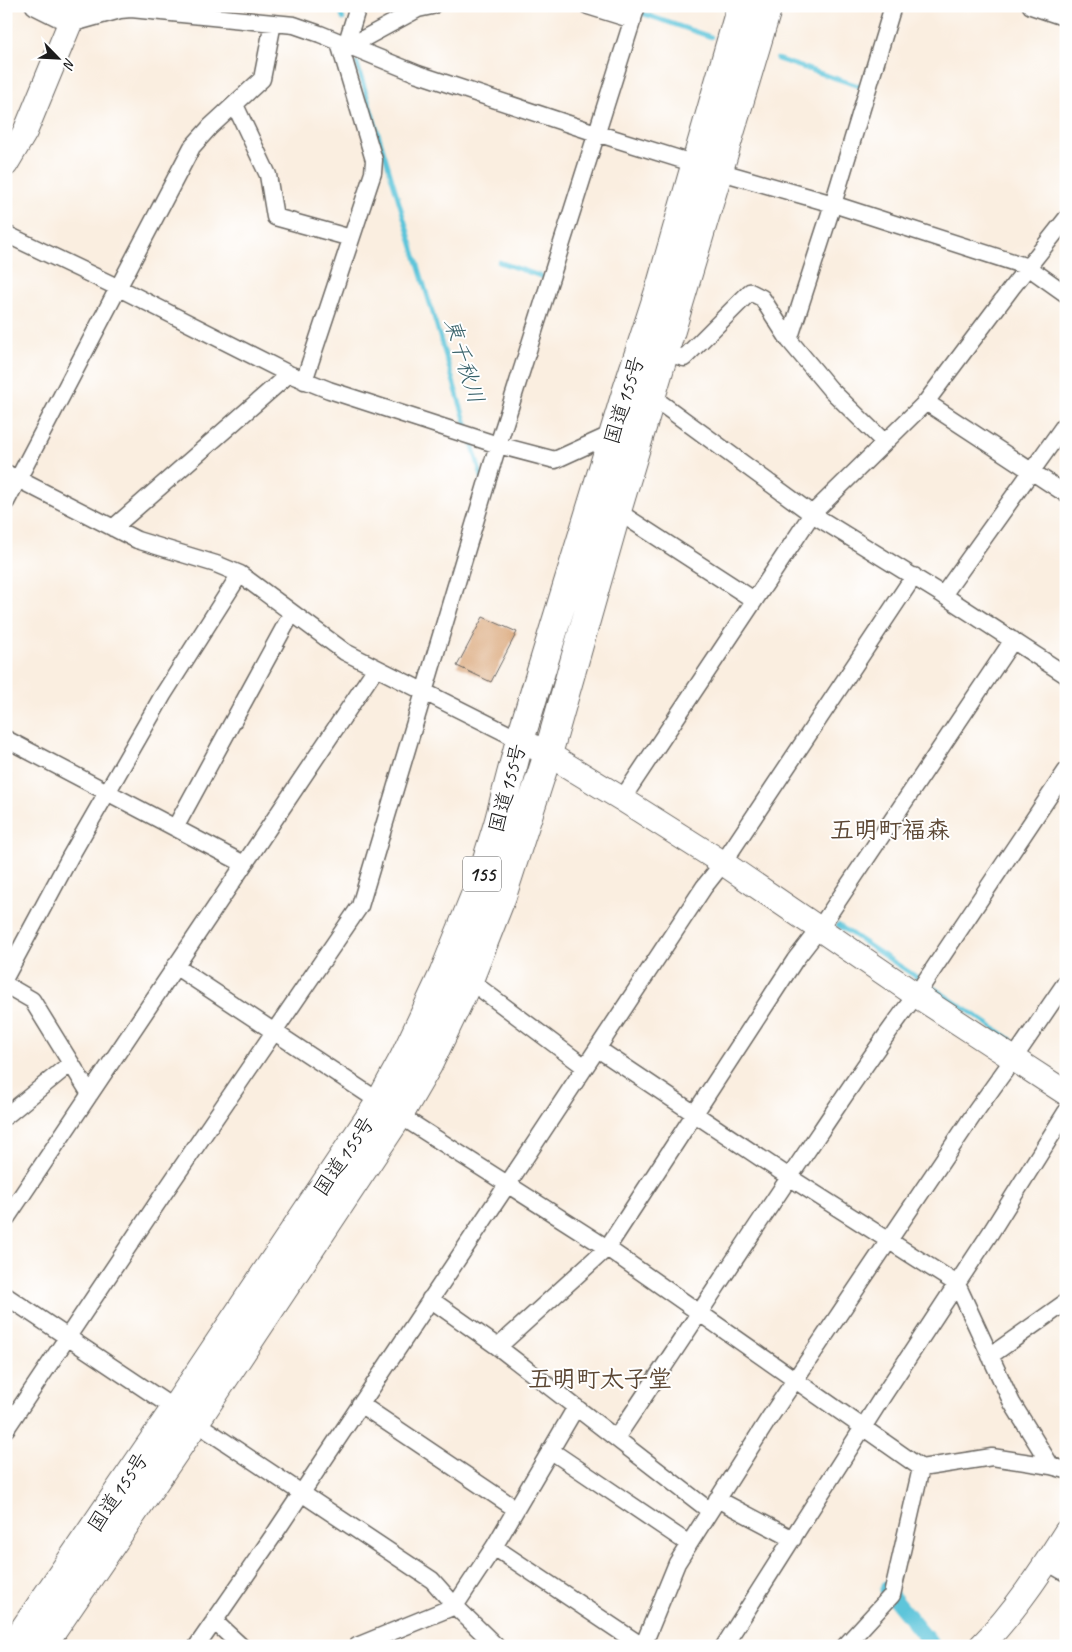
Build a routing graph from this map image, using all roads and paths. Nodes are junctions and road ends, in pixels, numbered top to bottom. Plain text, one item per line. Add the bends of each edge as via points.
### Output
1 (34, 6) edge
2 (358, 6) edge
3 (432, 6) edge
4 (588, 6) edge
5 (741, 6) edge
6 (768, 6) edge
7 (893, 6) edge
8 (1031, 6) edge
9 (130, 8) edge
10 (635, 13) edge
11 (73, 15) edge
12 (1066, 18) edge
13 (273, 23) junction
14 (345, 45) junction
15 (235, 105) junction
16 (596, 133) junction
17 (6, 164) edge
18 (706, 167) junction
19 (832, 204) junction
20 (1066, 219) edge
21 (6, 234) edge
22 (351, 238) junction
23 (1028, 267) junction
24 (119, 288) junction
25 (1066, 294) edge
26 (789, 340) junction
27 (664, 352) junction
28 (296, 377) junction
29 (651, 396) junction
30 (926, 402) junction
31 (1066, 423) edge
32 (614, 433) junction
33 (884, 442) junction
34 (498, 445) junction
35 (1031, 471) junction
36 (12, 476) edge
37 (1066, 494) edge
38 (6, 502) edge
39 (617, 511) junction
40 (812, 514) junction
41 (113, 528) junction
42 (240, 574) junction
43 (914, 576) junction
44 (943, 594) junction
45 (754, 600) junction
46 (292, 613) junction
47 (1012, 640) junction
48 (376, 668) junction
49 (1066, 676) edge
50 (424, 691) junction
51 (6, 739) edge
52 (520, 740) junction
53 (548, 754) junction
54 (1066, 771) edge
55 (107, 792) junction
56 (622, 798) junction
57 (174, 828) junction
58 (723, 863) junction
59 (244, 864) junction
60 (819, 928) junction
61 (175, 966) junction
62 (6, 976) edge
63 (469, 980) junction
64 (1066, 982) edge
65 (6, 985) edge
66 (916, 995) junction
67 (274, 1033) junction
68 (598, 1049) junction
69 (1014, 1058) junction
70 (71, 1063) junction
71 (585, 1067) junction
72 (1066, 1093) edge
73 (90, 1094) junction
74 (389, 1109) junction
75 (1066, 1112) edge
76 (694, 1114) junction
77 (6, 1116) edge
78 (789, 1177) junction
79 (508, 1184) junction
80 (6, 1219) edge
81 (888, 1242) junction
82 (607, 1248) junction
83 (957, 1284) junction
84 (6, 1296) edge
85 (430, 1299) junction
86 (1066, 1302) edge
87 (699, 1314) junction
88 (68, 1337) junction
89 (498, 1347) junction
90 (990, 1356) junction
91 (795, 1380) junction
92 (360, 1404) junction
93 (576, 1407) junction
94 (185, 1415) junction
95 (864, 1427) junction
96 (6, 1429) edge
97 (616, 1438) junction
98 (550, 1450) junction
99 (921, 1468) junction
100 (1058, 1468) edge
101 (301, 1493) junction
102 (714, 1505) junction
103 (516, 1509) junction
104 (1066, 1532) edge
105 (793, 1539) junction
106 (689, 1544) junction
107 (494, 1547) junction
108 (1057, 1568) edge
109 (455, 1606) junction
110 (214, 1621) junction
111 (13, 1646) edge
112 (42, 1646) edge
113 (197, 1646) edge
114 (241, 1646) edge
115 (357, 1646) edge
116 (496, 1646) edge
117 (643, 1646) edge
118 (724, 1646) edge
119 (845, 1646) edge
120 (981, 1646) edge

1 - 11 street
2 - 14 street
3 - 14 street via 418,9
4 - 10 street
5 - 18 highway, 国道155号 / 155
6 - 18 highway, 国道155号 / 155
7 - 19 street
8 - 12 street
9 - 11 street
9 - 13 street
10 - 16 street
11 - 17 street via 25,132
13 - 14 street via 294,25
13 - 15 street via 262,79
14 - 16 street via 418,74
14 - 22 street via 374,160
15 - 22 street via 268,174 275,217
15 - 24 street via 192,147
16 - 18 street
16 - 34 street
18 - 19 street
18 - 27 highway, 国道155号 / 155
18 - 32 highway, 国道155号 / 155 via 660,288
19 - 23 street
19 - 26 street
20 - 23 street
21 - 24 street
22 - 28 street
23 - 25 street
23 - 30 street
24 - 28 street
24 - 36 street
26 - 27 street via 762,298 750,292 684,358
26 - 33 street via 830,389
27 - 29 highway, 国道155号 / 155
28 - 34 street
28 - 41 street
29 - 39 highway, 国道155号 / 155
29 - 40 street
30 - 33 street
30 - 35 street
31 - 35 street
32 - 34 street via 555,460
32 - 52 highway, 国道155号 / 155
33 - 40 street
34 - 50 street
35 - 37 street
35 - 44 street
36 - 38 street
36 - 41 street
39 - 45 street
39 - 53 highway, 国道155号 / 155
40 - 43 street
40 - 45 street
41 - 42 street via 137,540
42 - 46 street
42 - 55 street via 162,695
43 - 44 street
43 - 58 street
44 - 47 street
45 - 56 street
46 - 48 street via 344,652
46 - 57 street
47 - 49 street
47 - 60 street
48 - 50 street
48 - 59 street
50 - 52 street
50 - 67 street via 360,906
51 - 55 street
52 - 53 street
52 - 74 highway, 国道155号 / 155 via 478,888 443,975 404,1058
53 - 56 street
53 - 63 highway, 国道155号 / 155 via 502,896
54 - 66 street
55 - 57 street
55 - 62 street
56 - 58 street
57 - 59 street
58 - 60 street
58 - 68 street
59 - 61 street
60 - 66 street
60 - 76 street
61 - 67 street
61 - 73 street
63 - 71 street
63 - 74 highway, 国道155号 / 155 via 428,1064
64 - 69 street
65 - 70 street via 32,1000
66 - 69 street
66 - 78 street
67 - 74 street
67 - 88 street
68 - 71 street
68 - 76 street
69 - 72 street
69 - 81 street
70 - 73 street
70 - 77 street
71 - 79 street
73 - 80 street
74 - 79 street
74 - 94 highway, 国道155号 / 155
75 - 83 street
76 - 78 street
76 - 82 street
78 - 81 street
78 - 87 street
79 - 82 street
79 - 85 street
81 - 83 street
81 - 91 street
82 - 87 street
82 - 89 street
83 - 90 street
83 - 95 street
84 - 88 street
85 - 89 street
85 - 92 street
86 - 90 street
87 - 91 street
87 - 97 street
88 - 94 street
88 - 96 street
89 - 93 street
90 - 100 street via 1012,1403
91 - 95 street
91 - 102 street
92 - 101 street
92 - 103 street
93 - 97 street
93 - 98 street
94 - 101 street
94 - 111 highway, 国道155号 / 155
94 - 112 highway, 国道155号 / 155
95 - 99 street
95 - 105 street
97 - 102 street
98 - 103 street
98 - 106 street
99 - 100 street via 992,1457
99 - 119 street via 892,1595
101 - 109 street via 432,1580
101 - 110 street
102 - 105 street
102 - 106 street
103 - 107 street
104 - 108 street
105 - 118 street
106 - 117 street via 677,1563
107 - 109 street
107 - 117 street
108 - 120 street
109 - 115 street
109 - 116 street
110 - 113 street
110 - 114 street

